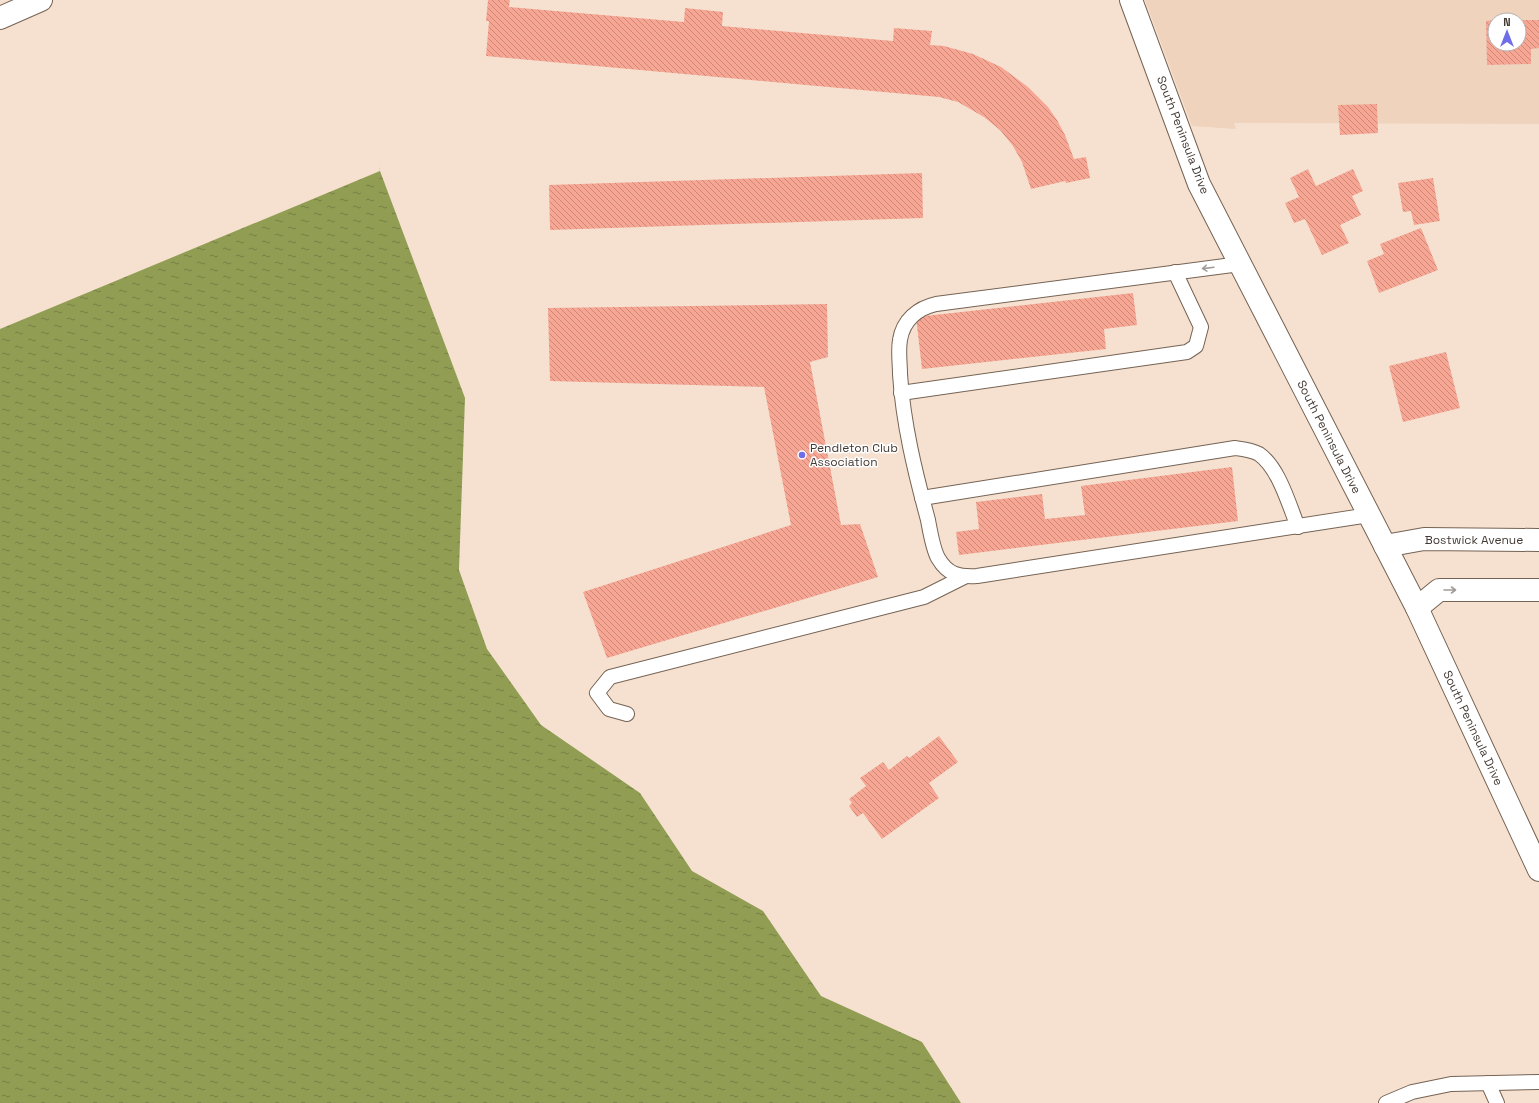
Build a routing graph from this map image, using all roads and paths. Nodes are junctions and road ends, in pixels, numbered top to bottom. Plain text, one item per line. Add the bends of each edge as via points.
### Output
1 (41, 0) edge
2 (1131, 0) edge
3 (0, 18) edge
4 (1240, 264) junction
5 (1175, 272) junction
6 (901, 393) junction
7 (922, 498) junction
8 (1369, 515) junction
9 (1298, 526) junction
10 (1539, 540) edge
11 (1385, 546) junction
12 (964, 577) junction
13 (1539, 590) edge
14 (1417, 608) junction
15 (628, 714) dead end
16 (1539, 870) edge
17 (1539, 1082) edge
18 (1488, 1083) junction
19 (1415, 1098) edge
20 (1386, 1103) edge
21 (1497, 1103) edge

1 - 3 main road
2 - 4 main road, South Peninsula Drive via 1199,184
4 -> 5 lane
4 - 8 main road, South Peninsula Drive
5 - 6 lane via 925,306 908,320 900,340
5 - 6 lane via 1201,327 1196,346 1187,352
6 - 7 lane via 910,450
7 - 9 lane via 1235,448 1259,454 1275,471
7 - 12 lane via 938,558 953,574
8 - 9 lane
8 - 11 main road, South Peninsula Drive
9 - 12 lane
10 - 11 main road, Bostwick Avenue via 1424,539
11 - 14 main road, South Peninsula Drive
12 - 15 lane via 924,597 610,677 597,693 609,709
14 -> 13 main road via 1440,590
14 - 16 main road, South Peninsula Drive
17 - 18 lane
18 - 19 lane via 1451,1084
18 - 21 lane
19 - 20 lane

